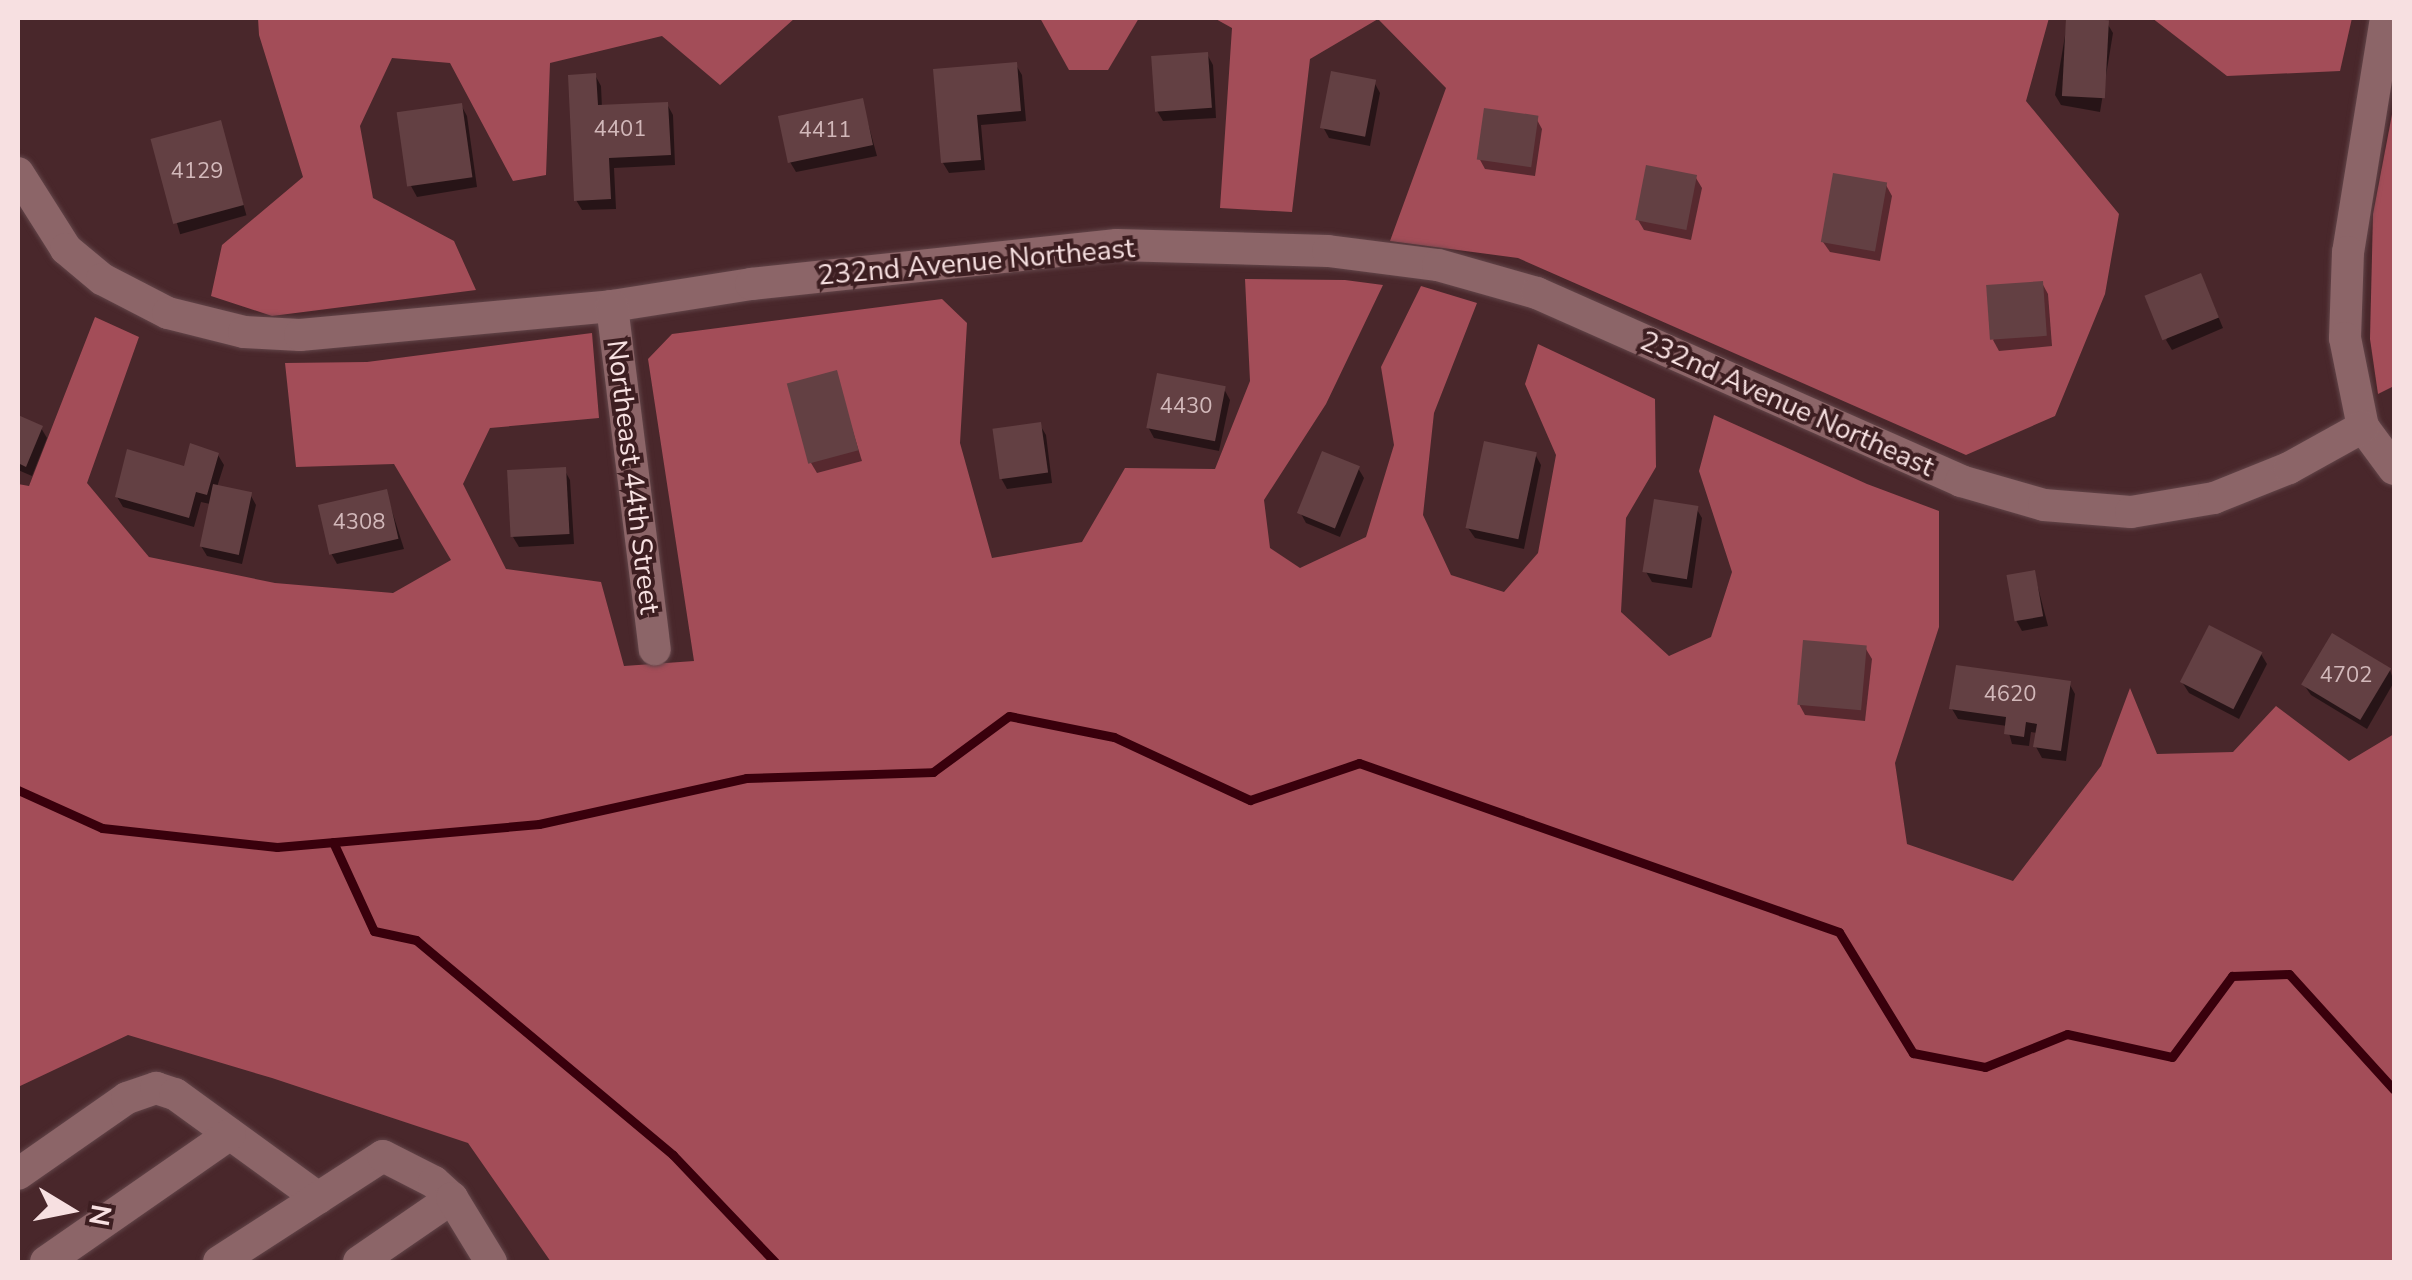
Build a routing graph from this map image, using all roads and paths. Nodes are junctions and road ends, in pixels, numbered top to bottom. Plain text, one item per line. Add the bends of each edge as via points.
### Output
1 (2386, 18) edge
2 (18, 173) edge
3 (612, 306) junction
4 (2363, 427) junction
5 (2394, 469) edge
6 (654, 649) dead end
7 (230, 1134) junction
8 (18, 1174) edge
9 (318, 1198) junction
10 (452, 1198) junction
11 (46, 1262) edge
12 (219, 1262) edge
13 (360, 1262) edge
14 (490, 1262) edge

1 - 4 street via 2348,252 2345,338
2 - 3 street, 232nd Avenue Northeast via 66,249 102,279 168,314 244,332 300,335
3 - 4 street, 232nd Avenue Northeast via 751,284 1117,245 1328,251 1438,265 1537,292 1961,481 2044,504 2131,512 2214,498 2289,468
3 - 6 street, Northeast 44th Street
4 - 5 street
7 - 8 street via 175,1094 142,1090
7 - 9 street
7 - 11 street
9 - 10 street via 383,1156
9 - 12 street
10 - 13 street
10 - 14 street

